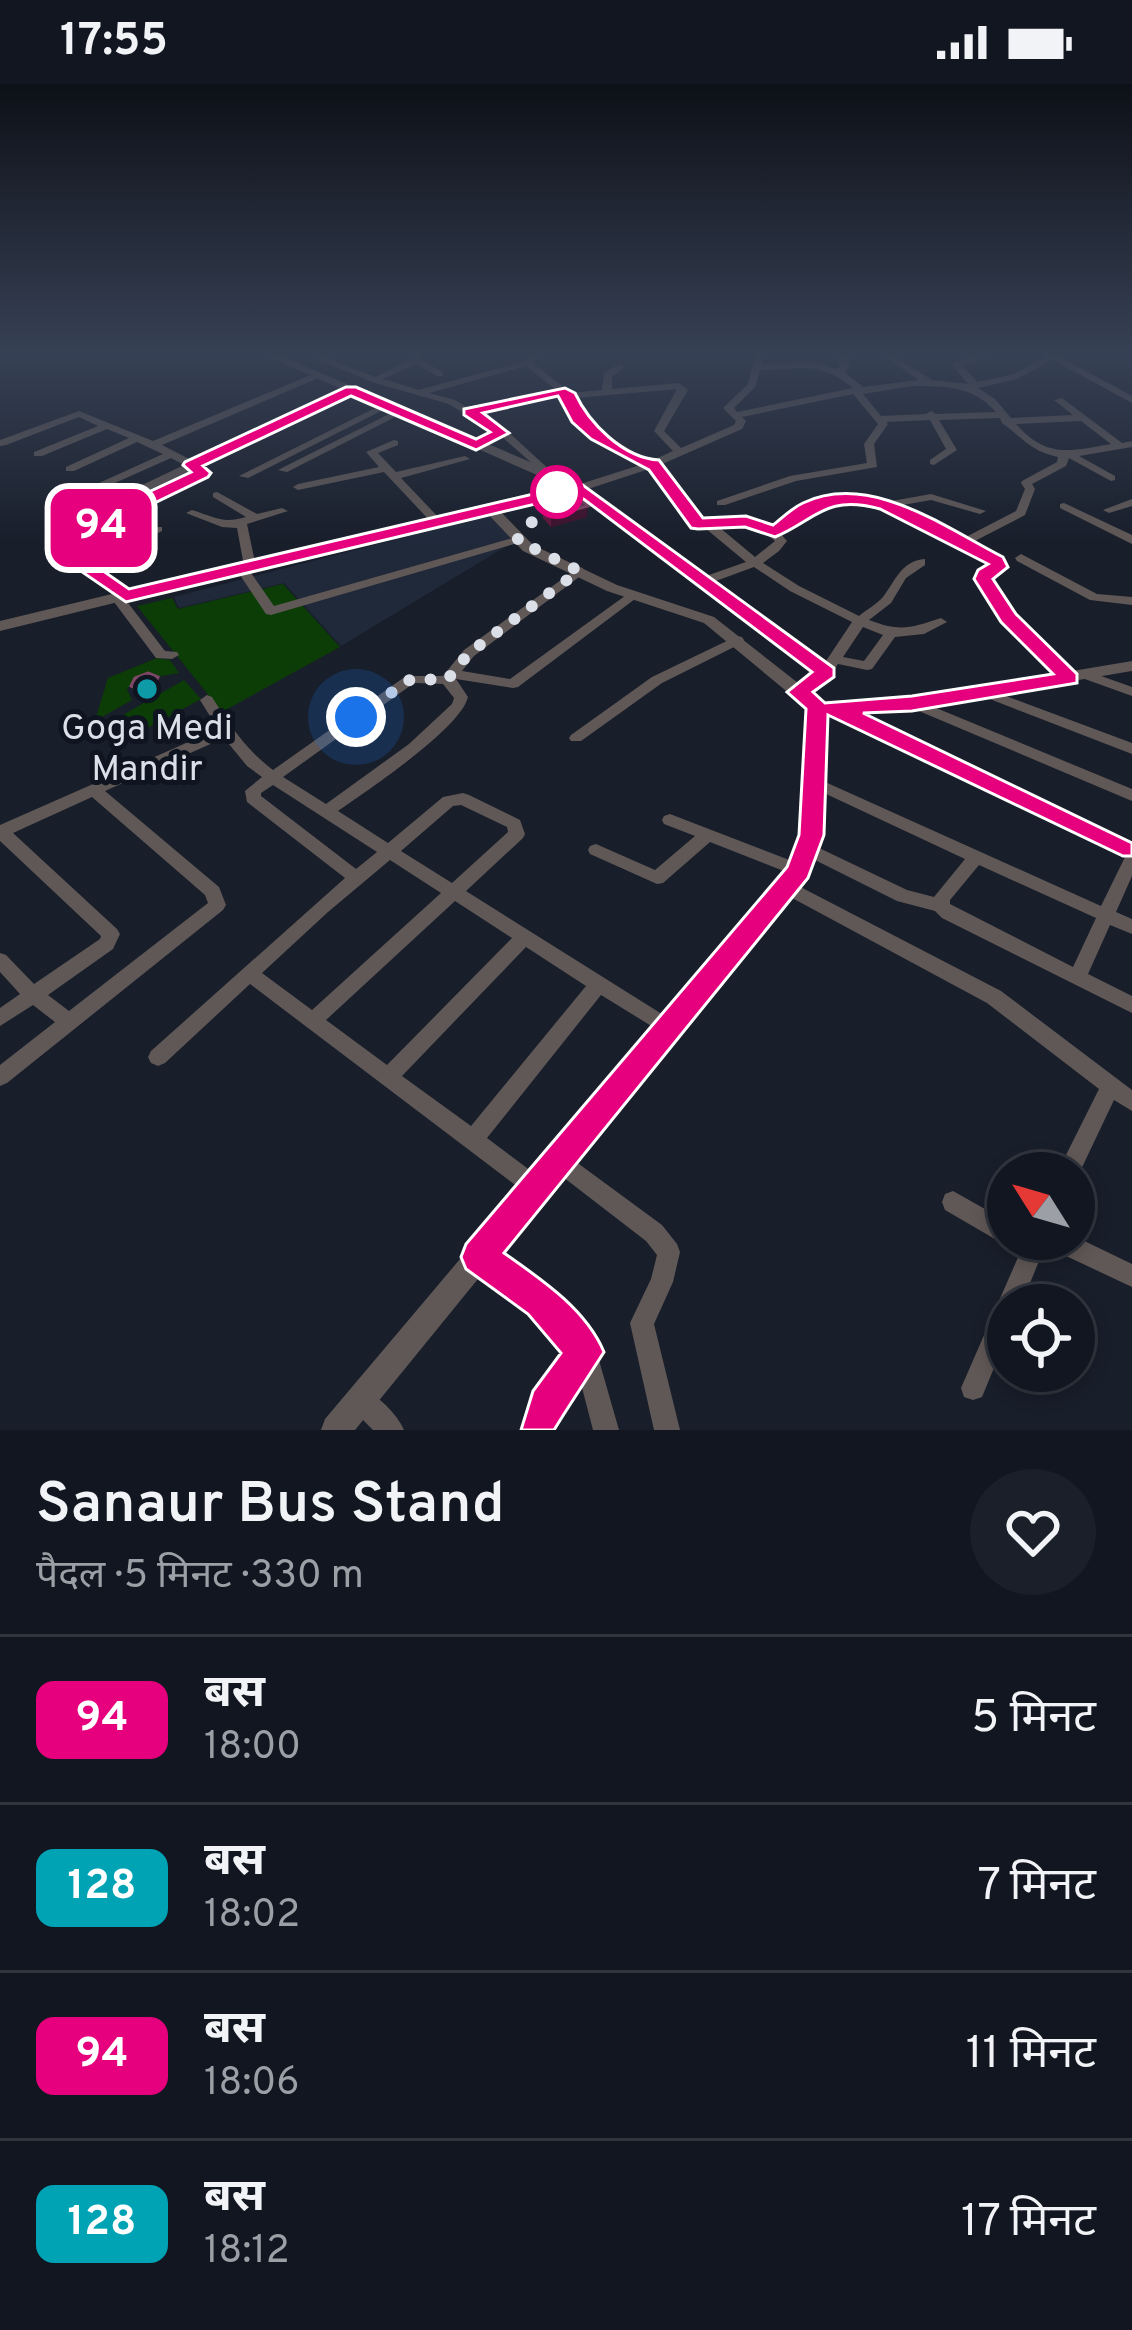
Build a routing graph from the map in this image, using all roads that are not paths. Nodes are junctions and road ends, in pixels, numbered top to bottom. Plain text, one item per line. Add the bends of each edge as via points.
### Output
1 (69, 416) edge
2 (79, 416) edge
3 (222, 416) edge
4 (297, 416) edge
5 (378, 416) edge
6 (381, 416) edge
7 (405, 416) edge
8 (476, 416) edge
9 (578, 416) edge
10 (670, 416) edge
11 (737, 416) edge
12 (877, 416) edge
13 (912, 416) edge
14 (932, 416) edge
15 (963, 416) edge
16 (1079, 416) edge
17 (1002, 418) junction
18 (1082, 418) junction
19 (879, 419) junction
20 (106, 426) junction
21 (502, 433) junction
22 (135, 439) junction
23 (394, 442) dead end
24 (2, 443) edge
25 (153, 445) junction
26 (1126, 445) edge
27 (476, 446) junction
28 (678, 451) junction
29 (38, 454) dead end
30 (1067, 454) junction
31 (169, 455) junction
32 (464, 459) dead end
33 (934, 462) dead end
34 (191, 465) junction
35 (650, 465) junction
36 (70, 469) dead end
37 (284, 470) dead end
38 (828, 471) junction
39 (391, 472) junction
40 (549, 475) junction
41 (244, 476) dead end
42 (1111, 478) dead end
43 (298, 487) dead end
44 (580, 488) junction
45 (560, 490) junction
46 (217, 495) dead end
47 (854, 498) junction
48 (70, 500) dead end
49 (721, 502) dead end
50 (1132, 502) edge
51 (886, 505) junction
52 (1064, 506) dead end
53 (490, 508) junction
54 (1109, 510) dead end
55 (282, 511) dead end
56 (980, 512) dead end
57 (191, 513) dead end
58 (247, 521) junction
59 (436, 521) junction
60 (710, 525) junction
61 (158, 529) dead end
62 (775, 532) junction
63 (517, 540) junction
64 (1132, 541) edge
65 (962, 544) junction
66 (1021, 558) dead end
67 (921, 562) dead end
68 (751, 563) junction
69 (80, 566) junction
70 (246, 568) junction
71 (579, 571) junction
72 (704, 581) junction
73 (633, 596) junction
74 (122, 597) junction
75 (1132, 601) edge
76 (860, 622) junction
77 (940, 622) dead end
78 (0, 626) edge
79 (891, 633) junction
80 (737, 640) junction
81 (172, 655) dead end
82 (838, 660) junction
83 (1132, 667) edge
84 (826, 672) junction
85 (450, 677) junction
86 (1078, 677) junction
87 (1132, 692) edge
88 (987, 693) junction
89 (207, 700) dead end
90 (816, 702) junction
91 (912, 704) junction
92 (226, 731) junction
93 (576, 738) dead end
94 (1132, 749) edge
95 (272, 777) junction
96 (814, 782) junction
97 (93, 790) junction
98 (1132, 795) edge
99 (328, 811) junction
100 (670, 820) dead end
101 (1, 832) edge
102 (708, 835) junction
103 (388, 850) junction
104 (596, 850) dead end
105 (1132, 854) edge
106 (976, 857) junction
107 (798, 869) junction
108 (356, 878) junction
109 (457, 894) junction
110 (941, 906) junction
111 (1104, 915) junction
112 (1132, 927) edge
113 (523, 938) junction
114 (0, 960) edge
115 (251, 975) junction
116 (1077, 978) junction
117 (597, 986) junction
118 (32, 994) junction
119 (1132, 1005) edge
120 (0, 1018) edge
121 (315, 1019) junction
122 (70, 1022) junction
123 (666, 1027) junction
124 (158, 1057) dead end
125 (389, 1076) junction
126 (0, 1077) edge
127 (1110, 1087) junction
128 (1132, 1102) edge
129 (475, 1137) junction
130 (1078, 1152) edge
131 (557, 1160) junction
132 (535, 1187) junction
133 (953, 1202) dead end
134 (987, 1222) edge
135 (479, 1257) junction
136 (1088, 1260) edge
137 (1132, 1276) edge
138 (585, 1352) junction
139 (987, 1355) edge
140 (973, 1388) dead end
141 (361, 1400) junction
142 (336, 1430) edge
143 (391, 1430) edge
144 (540, 1430) edge
145 (606, 1430) edge
146 (667, 1430) edge

1 - 24 street
2 - 20 street
3 - 25 street
4 - 34 street
5 - 41 street
6 - 37 street
7 - 27 street
8 - 21 street
9 - 35 street
10 - 28 street via 659,431
11 - 28 street via 738,427
12 - 19 street
13 - 19 street
14 - 33 street via 952,450
15 - 17 street
16 - 18 street
17 - 18 street
17 - 30 street via 1039,448
18 - 26 street
19 - 38 street via 882,428 869,444 873,465
20 - 22 street
20 - 29 street
21 - 27 street
21 - 40 street
22 - 25 street
22 - 36 street
23 - 39 street via 371,450
25 - 31 street
26 - 30 street
27 - 40 street
28 - 35 street
30 - 42 street
30 - 65 street via 1026,482 1021,513
31 - 34 street
31 - 48 street
32 - 39 street
34 - 69 street via 202,473 60,550
35 - 44 street
35 - 60 street via 686,513
38 - 47 street
38 - 49 street
39 - 43 street
39 - 59 street
40 - 45 street
44 - 45 street
44 - 72 street
45 - 53 street
46 - 58 street
47 - 51 street
47 - 62 street via 809,506
50 - 54 street
51 - 56 street via 931,497
51 - 65 street
52 - 64 street
53 - 59 street
53 - 63 street
55 - 58 street
57 - 58 street via 226,525
58 - 70 street
59 - 70 street
60 - 62 street via 746,521
60 - 68 street
61 - 69 street
62 - 68 street via 780,545
63 - 70 street via 271,611
63 - 71 street
65 - 86 street via 997,561 984,579 1008,617
66 - 75 street via 1094,597
67 - 76 street
68 - 72 street
68 - 76 street
69 - 74 street
70 - 74 street
71 - 73 street
71 - 85 street via 469,653
72 - 84 street
73 - 80 street via 698,615
73 - 85 street via 520,681
74 - 78 street
74 - 81 street via 160,655
76 - 79 street
76 - 82 street
77 - 79 street
79 - 82 street via 867,666
80 - 90 street
80 - 93 street via 657,680
82 - 84 street
83 - 86 street
84 - 90 street
85 - 95 street via 411,679
85 - 99 street via 460,706
86 - 87 street
86 - 88 street
88 - 91 street
88 - 94 street
89 - 92 street
90 - 91 street
90 - 96 street
90 - 105 street
91 - 98 street
92 - 95 street
92 - 97 street
95 - 99 street
95 - 108 street via 253,798
96 - 106 street
96 - 107 street
97 - 101 street
97 - 122 street via 218,899 202,921
99 - 103 street
100 - 102 street
101 - 118 street via 111,934
102 - 104 street via 657,878
102 - 107 street
103 - 108 street
103 - 109 street
103 - 109 street via 454,798 514,824 517,834
105 - 111 street
106 - 110 street
106 - 111 street
107 - 110 street
107 - 123 street
107 - 127 street via 994,997
108 - 115 street
109 - 113 street
109 - 121 street
110 - 116 street
111 - 112 street
111 - 116 street
113 - 117 street
113 - 125 street
114 - 118 street
115 - 121 street
115 - 124 street
116 - 119 street
117 - 123 street
117 - 129 street
118 - 120 street
118 - 122 street
121 - 125 street
122 - 126 street
123 - 131 street
125 - 129 street
127 - 128 street
127 - 130 street
129 - 132 street
131 - 132 street
131 - 146 street via 669,1252 642,1323
132 - 135 street
133 - 134 street
135 - 138 street via 541,1301
135 - 141 street
136 - 137 street
138 - 144 street via 547,1405
138 - 145 street
139 - 140 street
141 - 142 street
141 - 143 street

